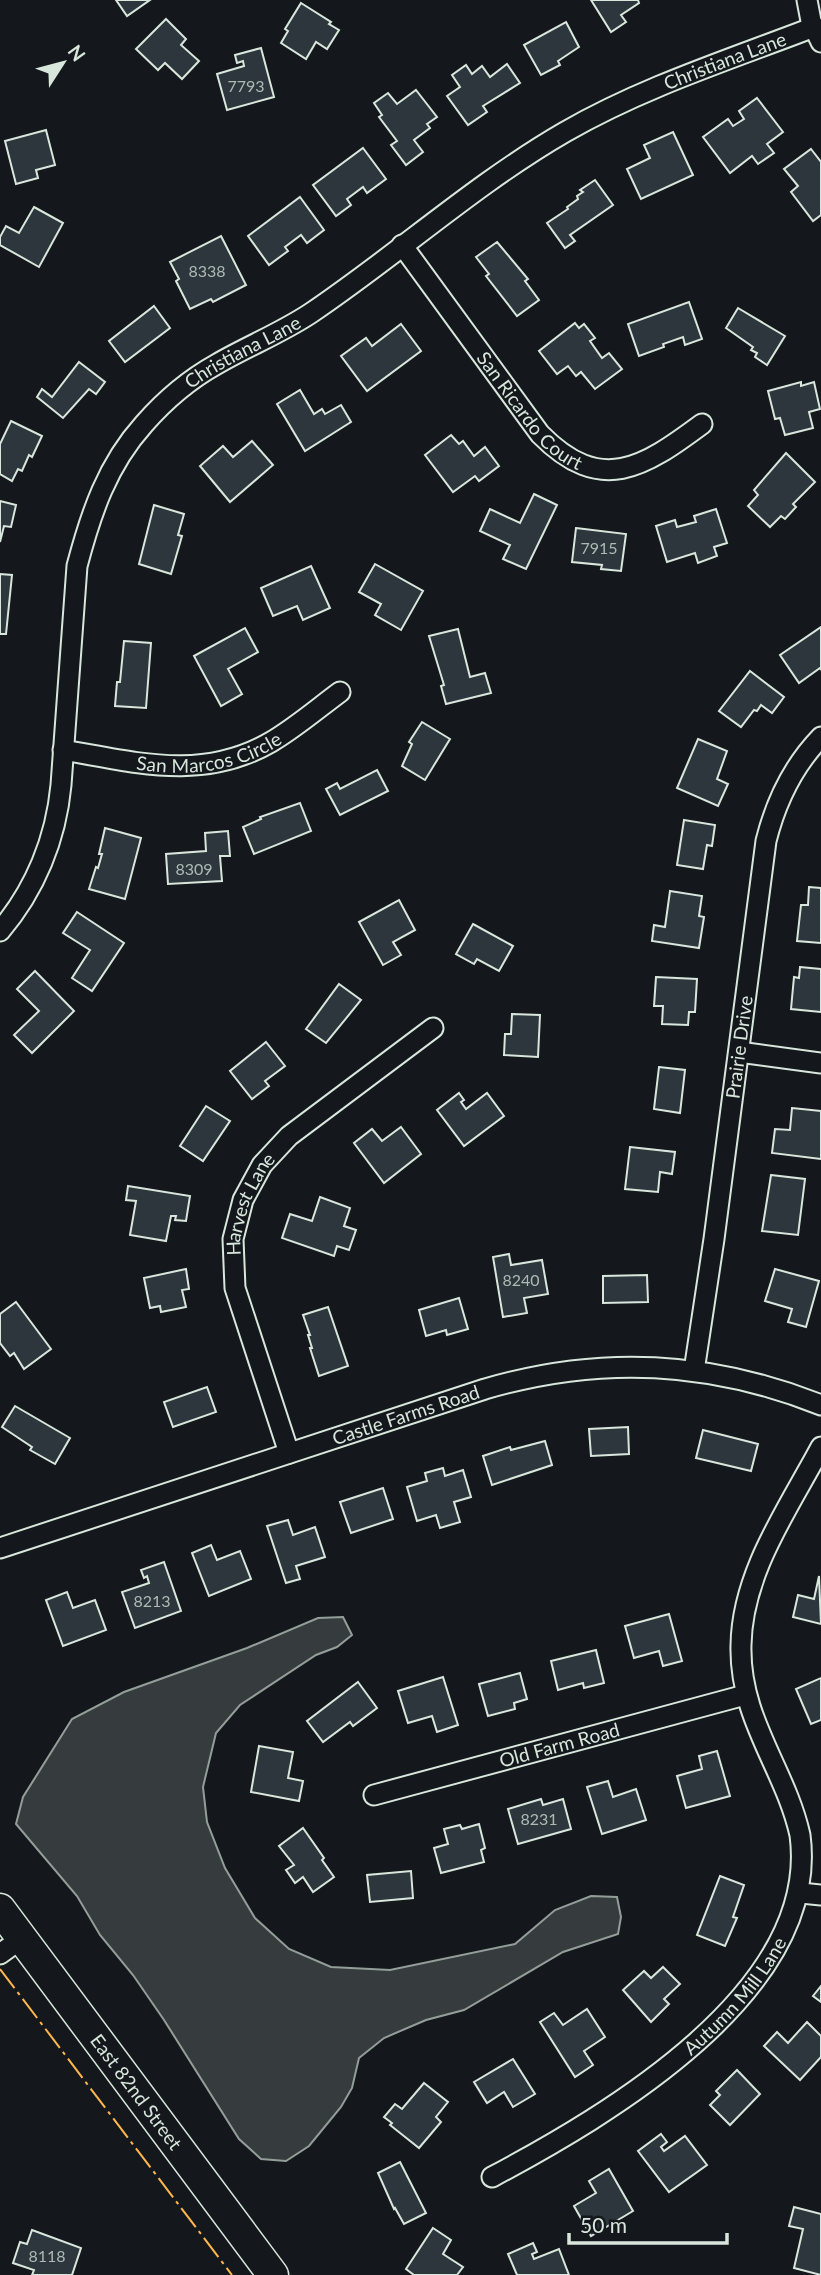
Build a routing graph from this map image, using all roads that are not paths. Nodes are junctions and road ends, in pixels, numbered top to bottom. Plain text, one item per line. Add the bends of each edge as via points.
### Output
1 (807, 0) edge
2 (818, 35) edge
3 (402, 245) junction
4 (702, 424) dead end
5 (340, 692) dead end
6 (821, 737) edge
7 (62, 750) junction
8 (0, 931) edge
9 (433, 1028) dead end
10 (739, 1052) junction
11 (821, 1063) edge
12 (694, 1371) junction
13 (821, 1405) edge
14 (821, 1447) edge
15 (289, 1453) junction
16 (0, 1548) edge
17 (746, 1695) junction
18 (374, 1795) dead end
19 (801, 1893) junction
20 (821, 1895) edge
21 (0, 1909) edge
22 (11, 1946) edge
23 (492, 2177) dead end
24 (273, 2275) edge

1 - 2 street, Christiana Lane
2 - 3 street, Christiana Lane via 650,90 596,115 518,161
3 - 4 street, San Ricardo Court via 540,434 570,459 598,468 637,465 663,453
3 - 7 street, Christiana Lane via 311,313 194,378 163,403 120,456 100,491 77,566
5 - 7 street, San Marcos Circle via 271,742 216,763 166,767
6 - 10 street, Prairie Drive via 785,786 766,841
7 - 8 street, Christiana Lane via 60,795 46,852 21,904
9 - 15 street, Harvest Lane via 282,1143 262,1165 243,1200 233,1248 235,1288
10 - 11 street
10 - 12 street, Prairie Drive
12 - 13 street, Castle Farms Road via 764,1384
12 - 15 street, Castle Farms Road via 615,1366 545,1374 485,1388
14 - 17 street, Autumn Mill Lane via 751,1585 740,1647
15 - 16 street, Castle Farms Road
17 - 18 street, Old Farm Road
17 - 19 street, Autumn Mill Lane via 796,1820 803,1866
19 - 20 street
19 - 23 street, Autumn Mill Lane via 795,1920 774,1962 708,2035 616,2108
21 - 22 main road, East 82nd Street
22 - 24 main road, East 82nd Street

